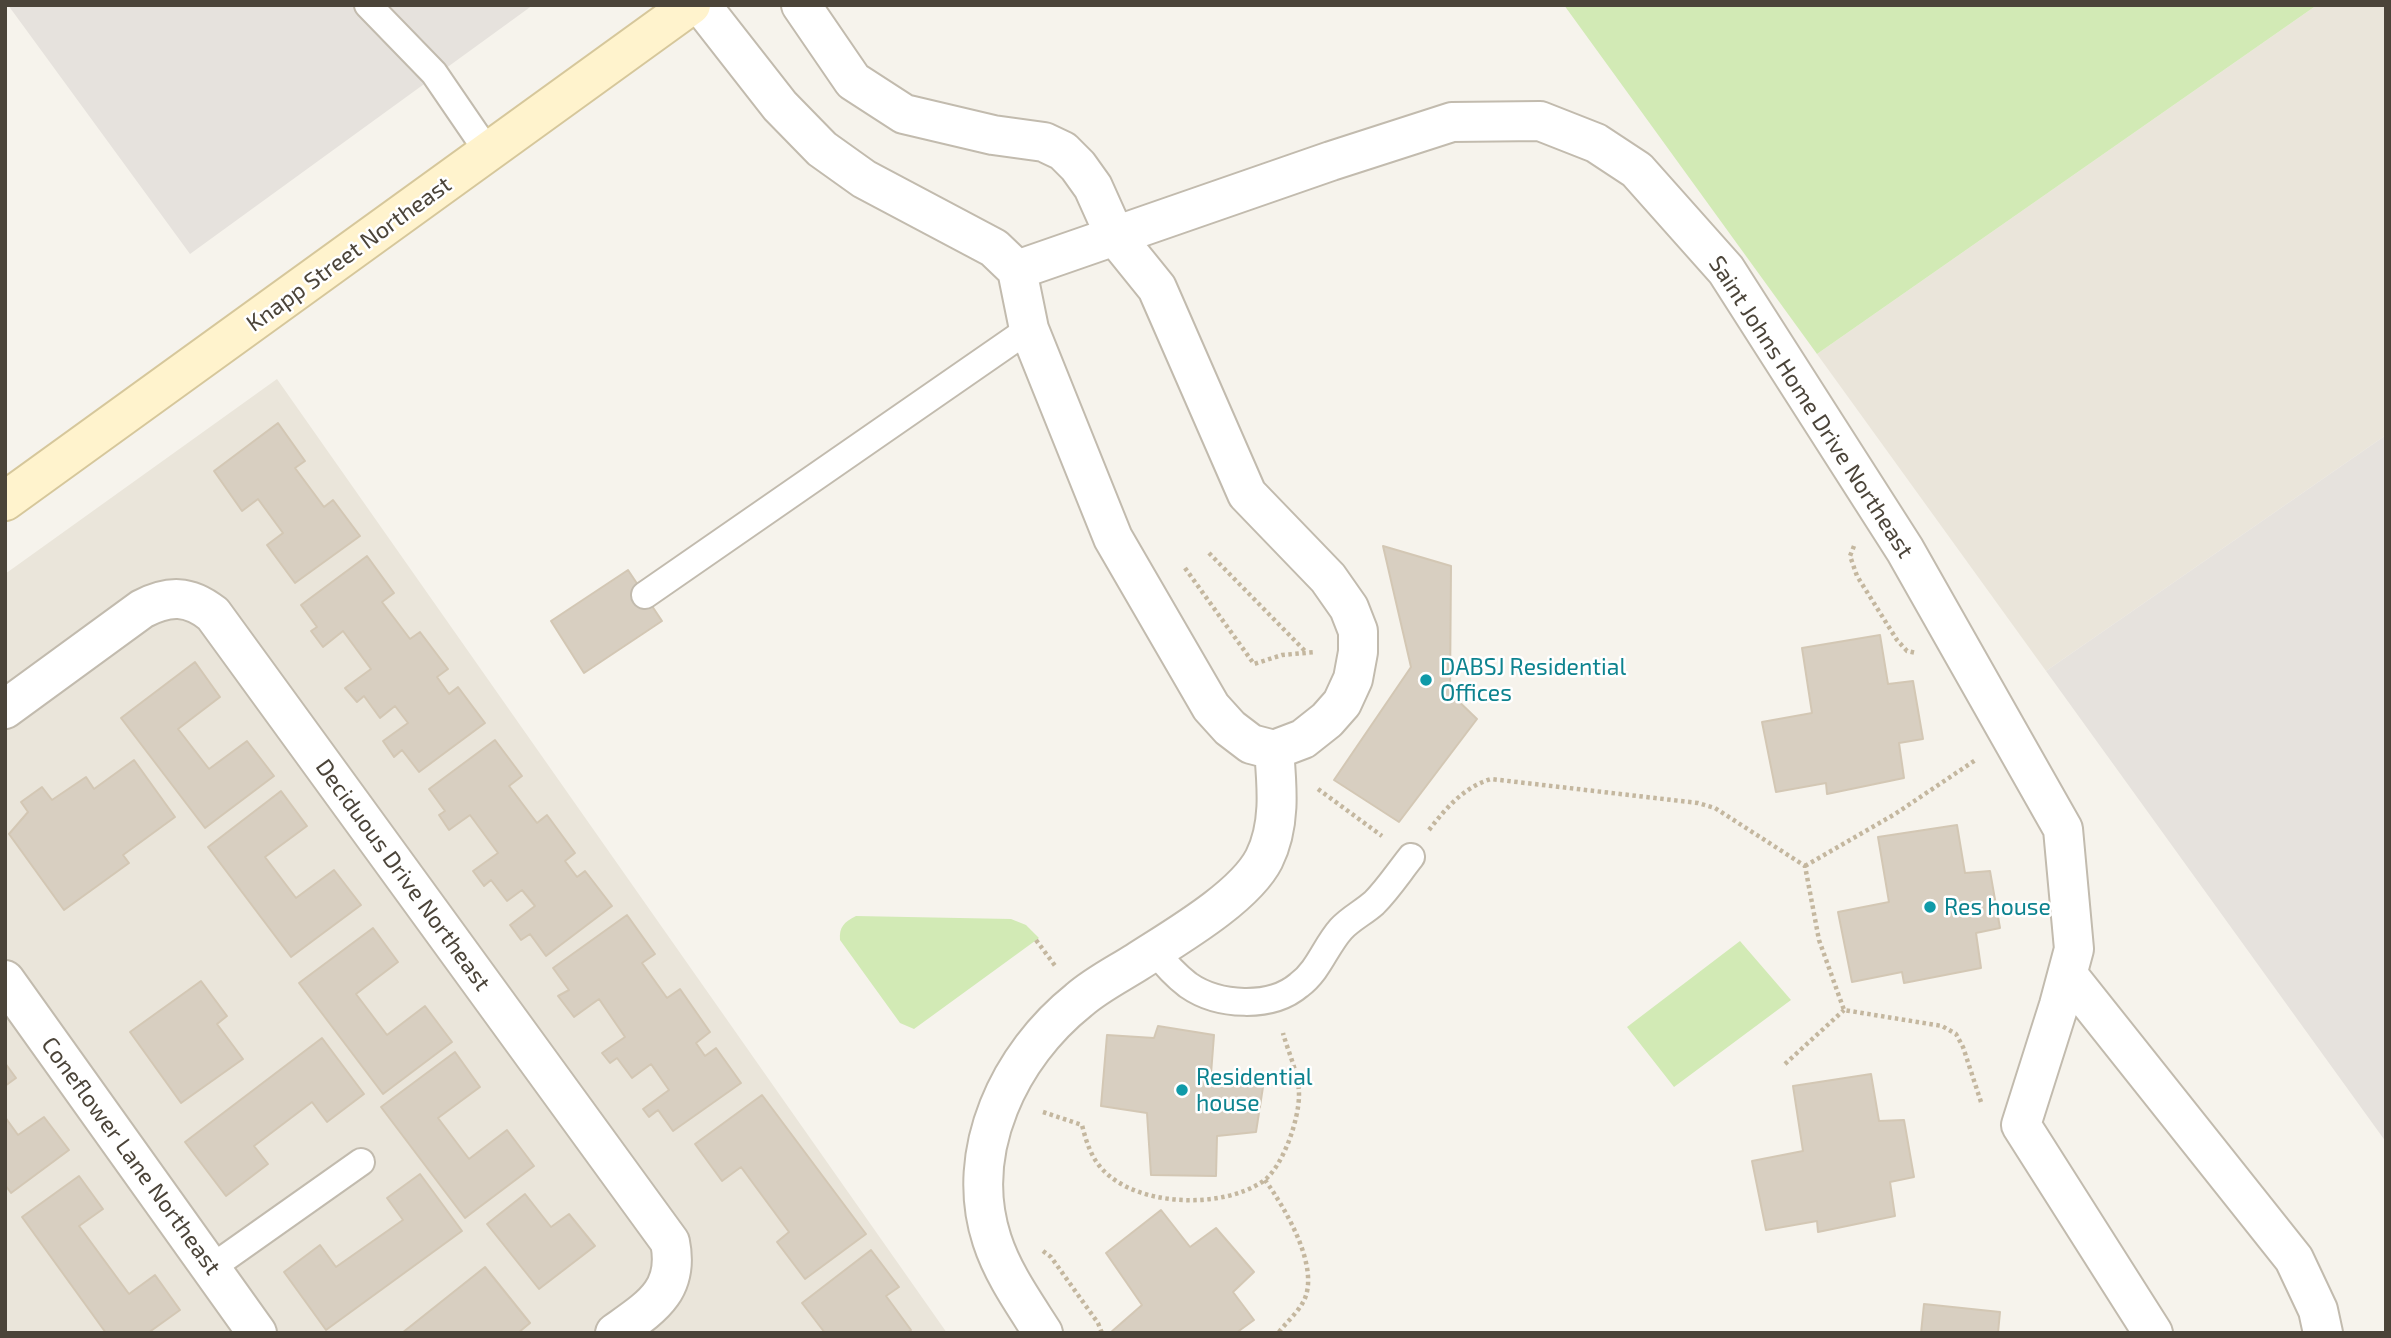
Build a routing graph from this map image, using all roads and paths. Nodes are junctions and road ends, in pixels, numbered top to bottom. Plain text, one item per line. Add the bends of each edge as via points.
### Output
1 (368, 5) edge
2 (691, 5) edge
3 (701, 5) edge
4 (801, 5) edge
5 (488, 152) junction
6 (1115, 236) junction
7 (1017, 270) junction
8 (1029, 329) junction
9 (1870, 495) junction
10 (5, 501) edge
11 (1209, 553) dead end
12 (1185, 568) dead end
13 (645, 595) dead end
14 (1306, 652) junction
15 (1358, 652) junction
16 (1921, 654) dead end
17 (5, 709) edge
18 (1274, 750) junction
19 (1980, 756) dead end
20 (1311, 784) dead end
21 (1411, 857) junction
22 (1805, 866) junction
23 (1154, 951) junction
24 (2068, 975) junction
25 (5, 980) edge
26 (1274, 998) junction
27 (1844, 1010) junction
28 (1785, 1064) dead end
29 (1986, 1098) dead end
30 (1983, 1107) junction
31 (1035, 1108) dead end
32 (1982, 1116) dead end
33 (361, 1162) dead end
34 (1265, 1181) junction
35 (1040, 1249) dead end
36 (211, 1268) junction
37 (257, 1333) edge
38 (615, 1333) edge
39 (1043, 1333) edge
40 (1102, 1333) edge
41 (1278, 1333) edge
42 (2153, 1333) edge
43 (2323, 1333) edge

1 - 5 lane via 434,74
2 - 5 main road, Knapp Street Northeast
3 - 7 street via 780,106 822,149 864,179 994,248
4 - 6 street via 853,81 904,114 1044,142 1063,151 1093,187
5 - 10 main road, Knapp Street Northeast
6 - 7 street, Saint Johns Home Drive Northeast
6 - 9 street, Saint Johns Home Drive Northeast via 1452,122 1540,121 1596,143 1637,170 1726,270
6 - 15 street via 1157,288 1247,494 1328,578 1349,608 1358,631
7 - 8 street
8 - 13 lane
8 - 18 street via 1112,538 1212,707 1251,744
9 - 16 path via 1850,556 1853,566 1896,640 1906,651
9 - 24 street, Saint Johns Home Drive Northeast via 2063,829 2074,949
11 - 14 path
12 - 14 path via 1254,664
14 - 15 path
15 - 18 street via 1353,680 1335,712 1303,739
17 - 38 street, Deciduous Drive Northeast via 153,603 194,601 213,614 670,1242 672,1270 661,1296
18 - 23 street via 1273,839 1263,862 1208,915
19 - 22 path via 1895,814
20 - 21 path
21 - 22 path via 1452,803 1477,783 1491,779 1698,803 1715,808
21 - 26 lane via 1375,902 1340,930 1317,968 1298,986
22 - 27 path via 1819,940
23 - 26 lane via 1190,987 1219,999 1248,1002
23 - 39 street via 1079,999 1042,1035 1016,1070 985,1152 984,1200 991,1239 1008,1278
24 - 42 street, Saint Johns Home Drive Northeast via 2021,1125
24 - 43 street via 2294,1259 2318,1310
25 - 36 street, Coneflower Lane Northeast
26 - 34 path via 1299,1094 1295,1125 1284,1153
27 - 28 path
27 - 30 path via 1942,1026 1956,1034
29 - 30 path
30 - 32 path
31 - 34 path via 1082,1125 1102,1169 1141,1194 1205,1199 1237,1195
33 - 36 lane
34 - 41 path via 1282,1203 1310,1279 1303,1303
35 - 40 path via 1051,1257
36 - 37 street, Coneflower Lane Northeast

